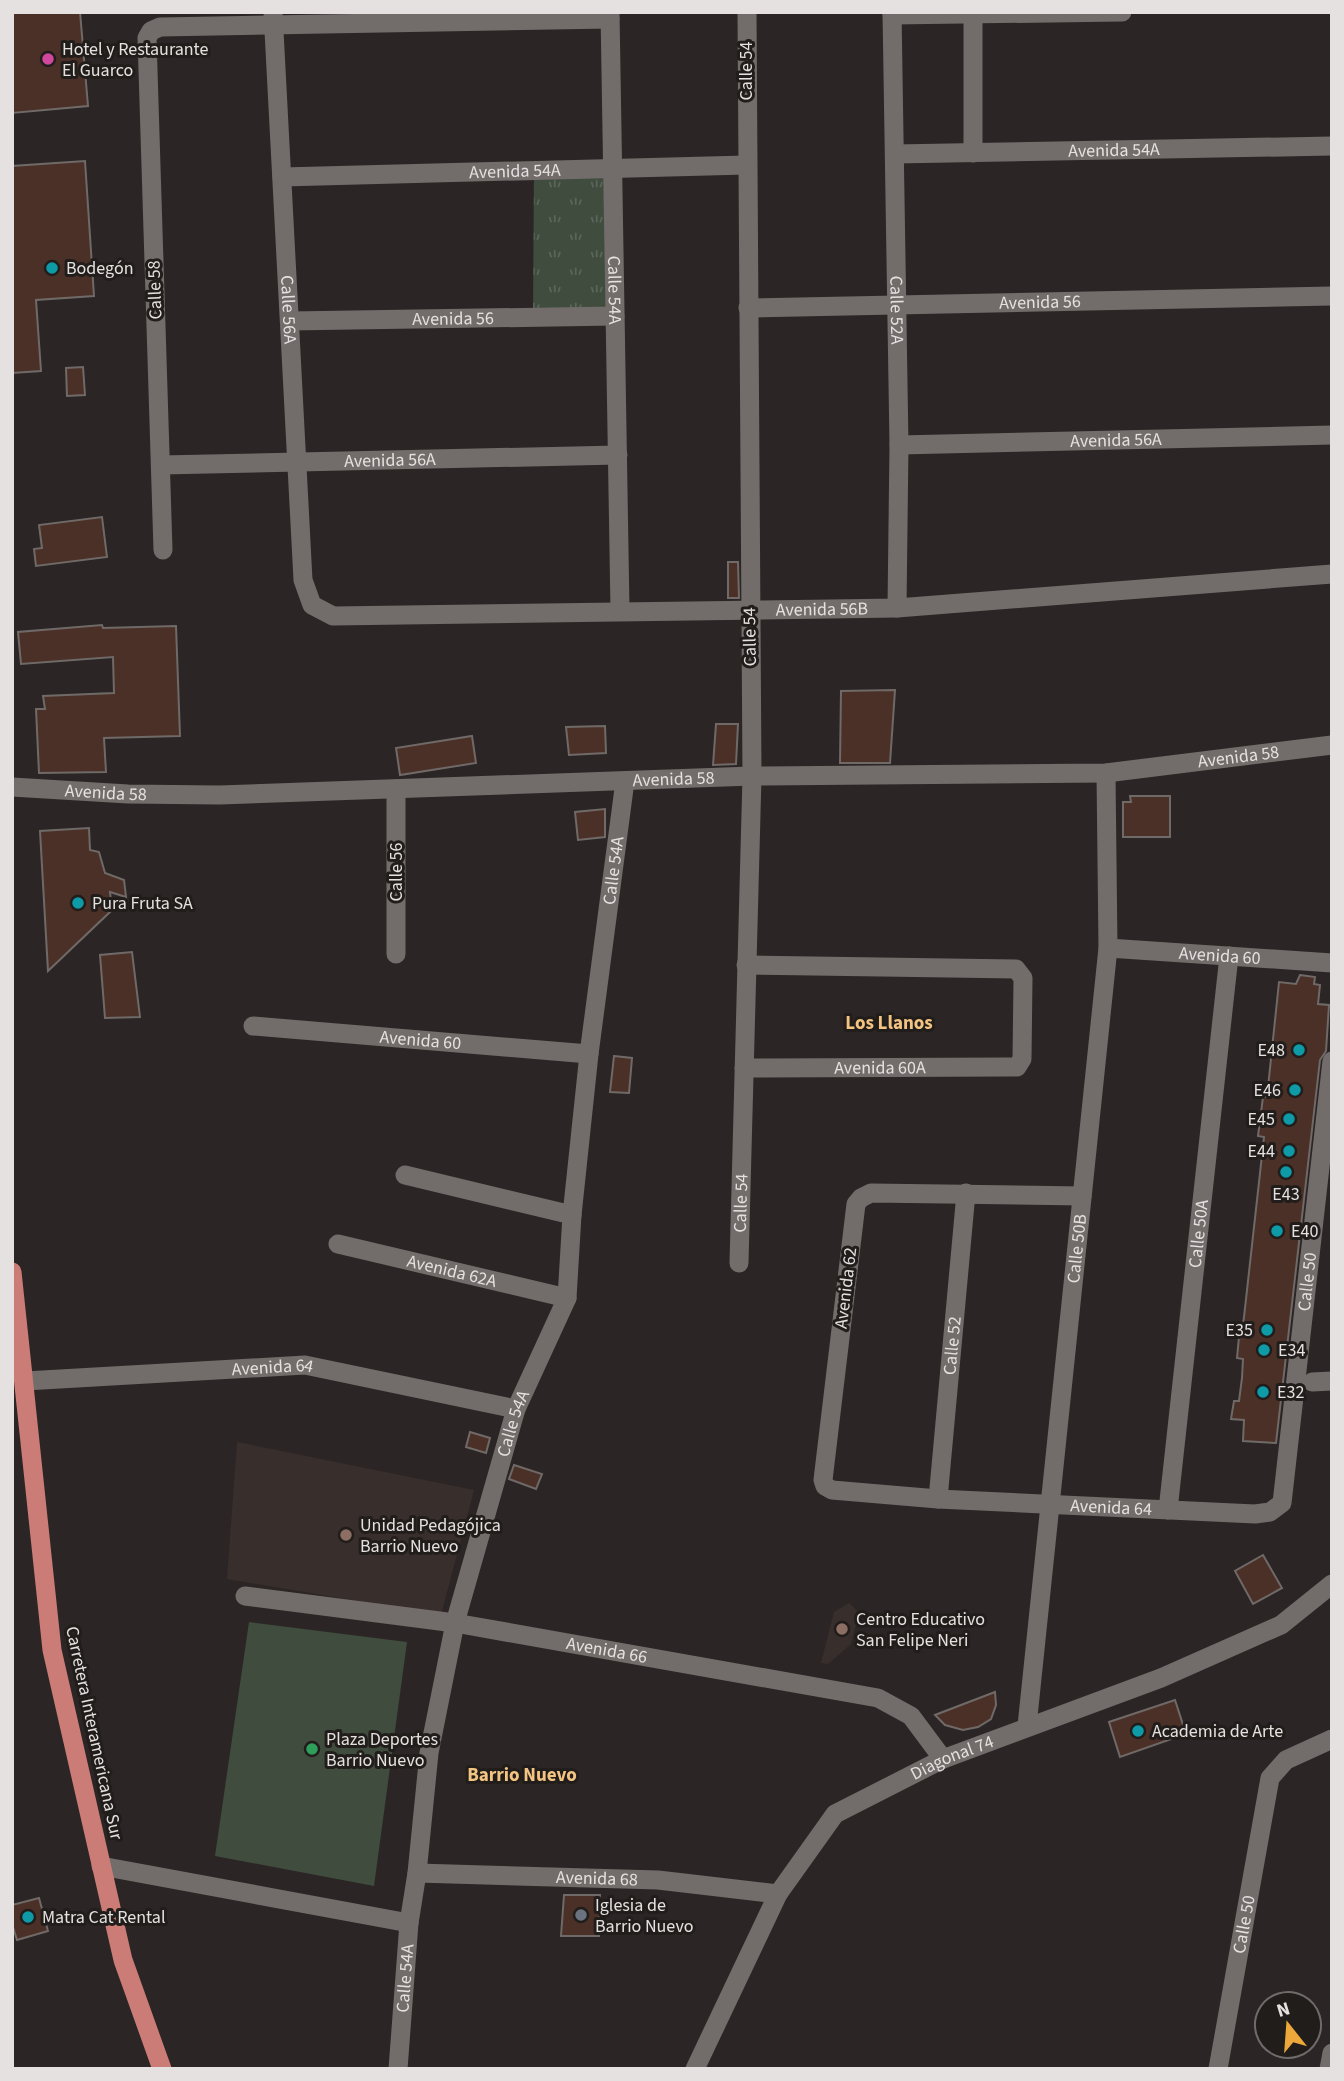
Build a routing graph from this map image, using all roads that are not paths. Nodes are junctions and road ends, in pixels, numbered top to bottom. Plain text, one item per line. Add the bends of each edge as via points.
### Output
1 (747, 12) edge
2 (1122, 12) edge
3 (973, 13) edge
4 (1068, 13) edge
5 (892, 14) edge
6 (610, 16) edge
7 (273, 19) edge
8 (1332, 146) edge
9 (973, 153) junction
10 (895, 154) junction
11 (746, 165) junction
12 (613, 169) junction
13 (282, 177) junction
14 (1332, 296) edge
15 (897, 305) junction
16 (748, 308) junction
17 (615, 316) junction
18 (290, 321) junction
19 (1332, 435) edge
20 (899, 445) junction
21 (618, 455) junction
22 (298, 460) junction
23 (161, 465) junction
24 (163, 550) dead end
25 (1332, 573) edge
26 (312, 604) joint
27 (897, 608) junction
28 (750, 609) junction
29 (620, 610) junction
30 (1332, 745) edge
31 (1105, 773) junction
32 (752, 776) junction
33 (625, 781) junction
34 (12, 787) edge
35 (396, 789) junction
36 (1108, 948) junction
37 (396, 954) dead end
38 (1229, 956) junction
39 (1332, 963) edge
40 (746, 965) junction
41 (253, 1026) dead end
42 (589, 1054) junction
43 (1332, 1061) edge
44 (744, 1068) junction
45 (405, 1175) dead end
46 (966, 1193) junction
47 (1083, 1196) junction
48 (1324, 1201) edge
49 (572, 1215) junction
50 (338, 1244) dead end
51 (739, 1263) dead end
52 (12, 1272) edge
53 (567, 1298) junction
54 (15, 1325) edge
55 (24, 1381) junction
56 (516, 1409) junction
57 (938, 1499) junction
58 (1050, 1503) junction
59 (1282, 1503) joint
60 (1168, 1510) junction
61 (1332, 1584) edge
62 (245, 1596) dead end
63 (455, 1623) junction
64 (1027, 1726) junction
65 (1332, 1738) edge
66 (943, 1759) junction
67 (102, 1866) junction
68 (417, 1873) junction
69 (778, 1894) junction
70 (409, 1923) junction
71 (1332, 2053) edge
72 (162, 2069) edge
73 (398, 2069) edge
74 (695, 2069) edge
75 (1218, 2069) edge
76 (1329, 2069) edge

1 - 11 street, Calle 54
2 - 4 street
3 - 4 street
3 - 5 street
3 - 9 street
5 - 10 street, Calle 52A
6 - 7 street
6 - 12 street, Calle 54A
7 - 13 street, Calle 56A
7 - 23 street, Calle 58 via 160,27 147,38
8 - 9 street, Avenida 54A
9 - 10 street, Avenida 54A
10 - 15 street, Calle 52A
11 - 12 street, Avenida 54A
11 - 16 street, Calle 54
12 - 13 street, Avenida 54A
12 - 17 street, Calle 54A
13 - 18 street, Calle 56A
14 - 15 street, Avenida 56
15 - 16 street, Avenida 56
15 - 20 street, Calle 52A
16 - 28 street, Calle 54
17 - 18 street, Avenida 56
17 - 21 street, Calle 54A
18 - 22 street, Calle 56A
19 - 20 street, Avenida 56A
20 - 27 street, Calle 52A
21 - 22 street, Avenida 56A
21 - 29 street, Calle 54A
22 - 23 street, Avenida 56A
22 - 26 street, Calle 56A via 303,580
23 - 24 street, Calle 58
25 - 27 street, Avenida 56B
26 - 29 street, Avenida 56B via 332,616
27 - 28 street, Avenida 56B
28 - 29 street, Avenida 56B
28 - 32 street, Calle 54
30 - 31 street, Avenida 58
31 - 32 street, Avenida 58
31 - 36 street, Calle 50B
32 - 33 street, Avenida 58
32 - 40 street, Calle 54
33 - 35 street, Avenida 58
33 - 42 street, Calle 54A
34 - 35 street, Avenida 58 via 128,794
35 - 37 street, Calle 56
36 - 38 street, Avenida 60
36 - 47 street, Calle 50B
38 - 39 street, Avenida 60
38 - 60 street, Calle 50A
40 - 44 street, Calle 54
40 - 44 street, Avenida 60A via 1016,969 1023,978 1022,1059 1017,1066
41 - 42 street, Avenida 60
42 - 49 street, Calle 54A
43 - 48 street, Calle 50
44 - 51 street, Calle 54
45 - 49 street
46 - 47 street, Avenida 62
46 - 57 street, Calle 52
46 - 57 street, Avenida 62 via 871,1193 856,1204 823,1480 832,1490
47 - 58 street, Calle 50B
48 - 59 street, Calle 50
49 - 53 street, Calle 54A
50 - 53 street, Avenida 62A
52 - 54 highway, Carretera Interamericana Sur
53 - 56 street, Calle 54A
54 - 55 highway, Carretera Interamericana Sur
55 - 56 street, Avenida 64 via 305,1365
55 - 67 highway, Carretera Interamericana Sur via 52,1650
56 - 63 street, Calle 54A
57 - 58 street, Avenida 64
58 - 60 street, Avenida 64
58 - 64 street, Calle 50B
59 - 60 street, Avenida 64 via 1270,1512 1255,1514
61 - 64 street, Diagonal 74 via 1281,1625 1161,1678
62 - 63 street, Avenida 66
63 - 66 street, Avenida 66 via 878,1698 911,1716
63 - 68 street, Calle 54A via 429,1753
64 - 66 street, Diagonal 74
65 - 75 street, Calle 50 via 1286,1760 1270,1778
66 - 69 street, Diagonal 74 via 835,1814
67 - 70 street
67 - 72 highway, Carretera Interamericana Sur via 123,1960
68 - 69 street, Avenida 68 via 658,1880
68 - 70 street, Calle 54A
69 - 74 street, Diagonal 74
70 - 73 street, Calle 54A
71 - 76 street

